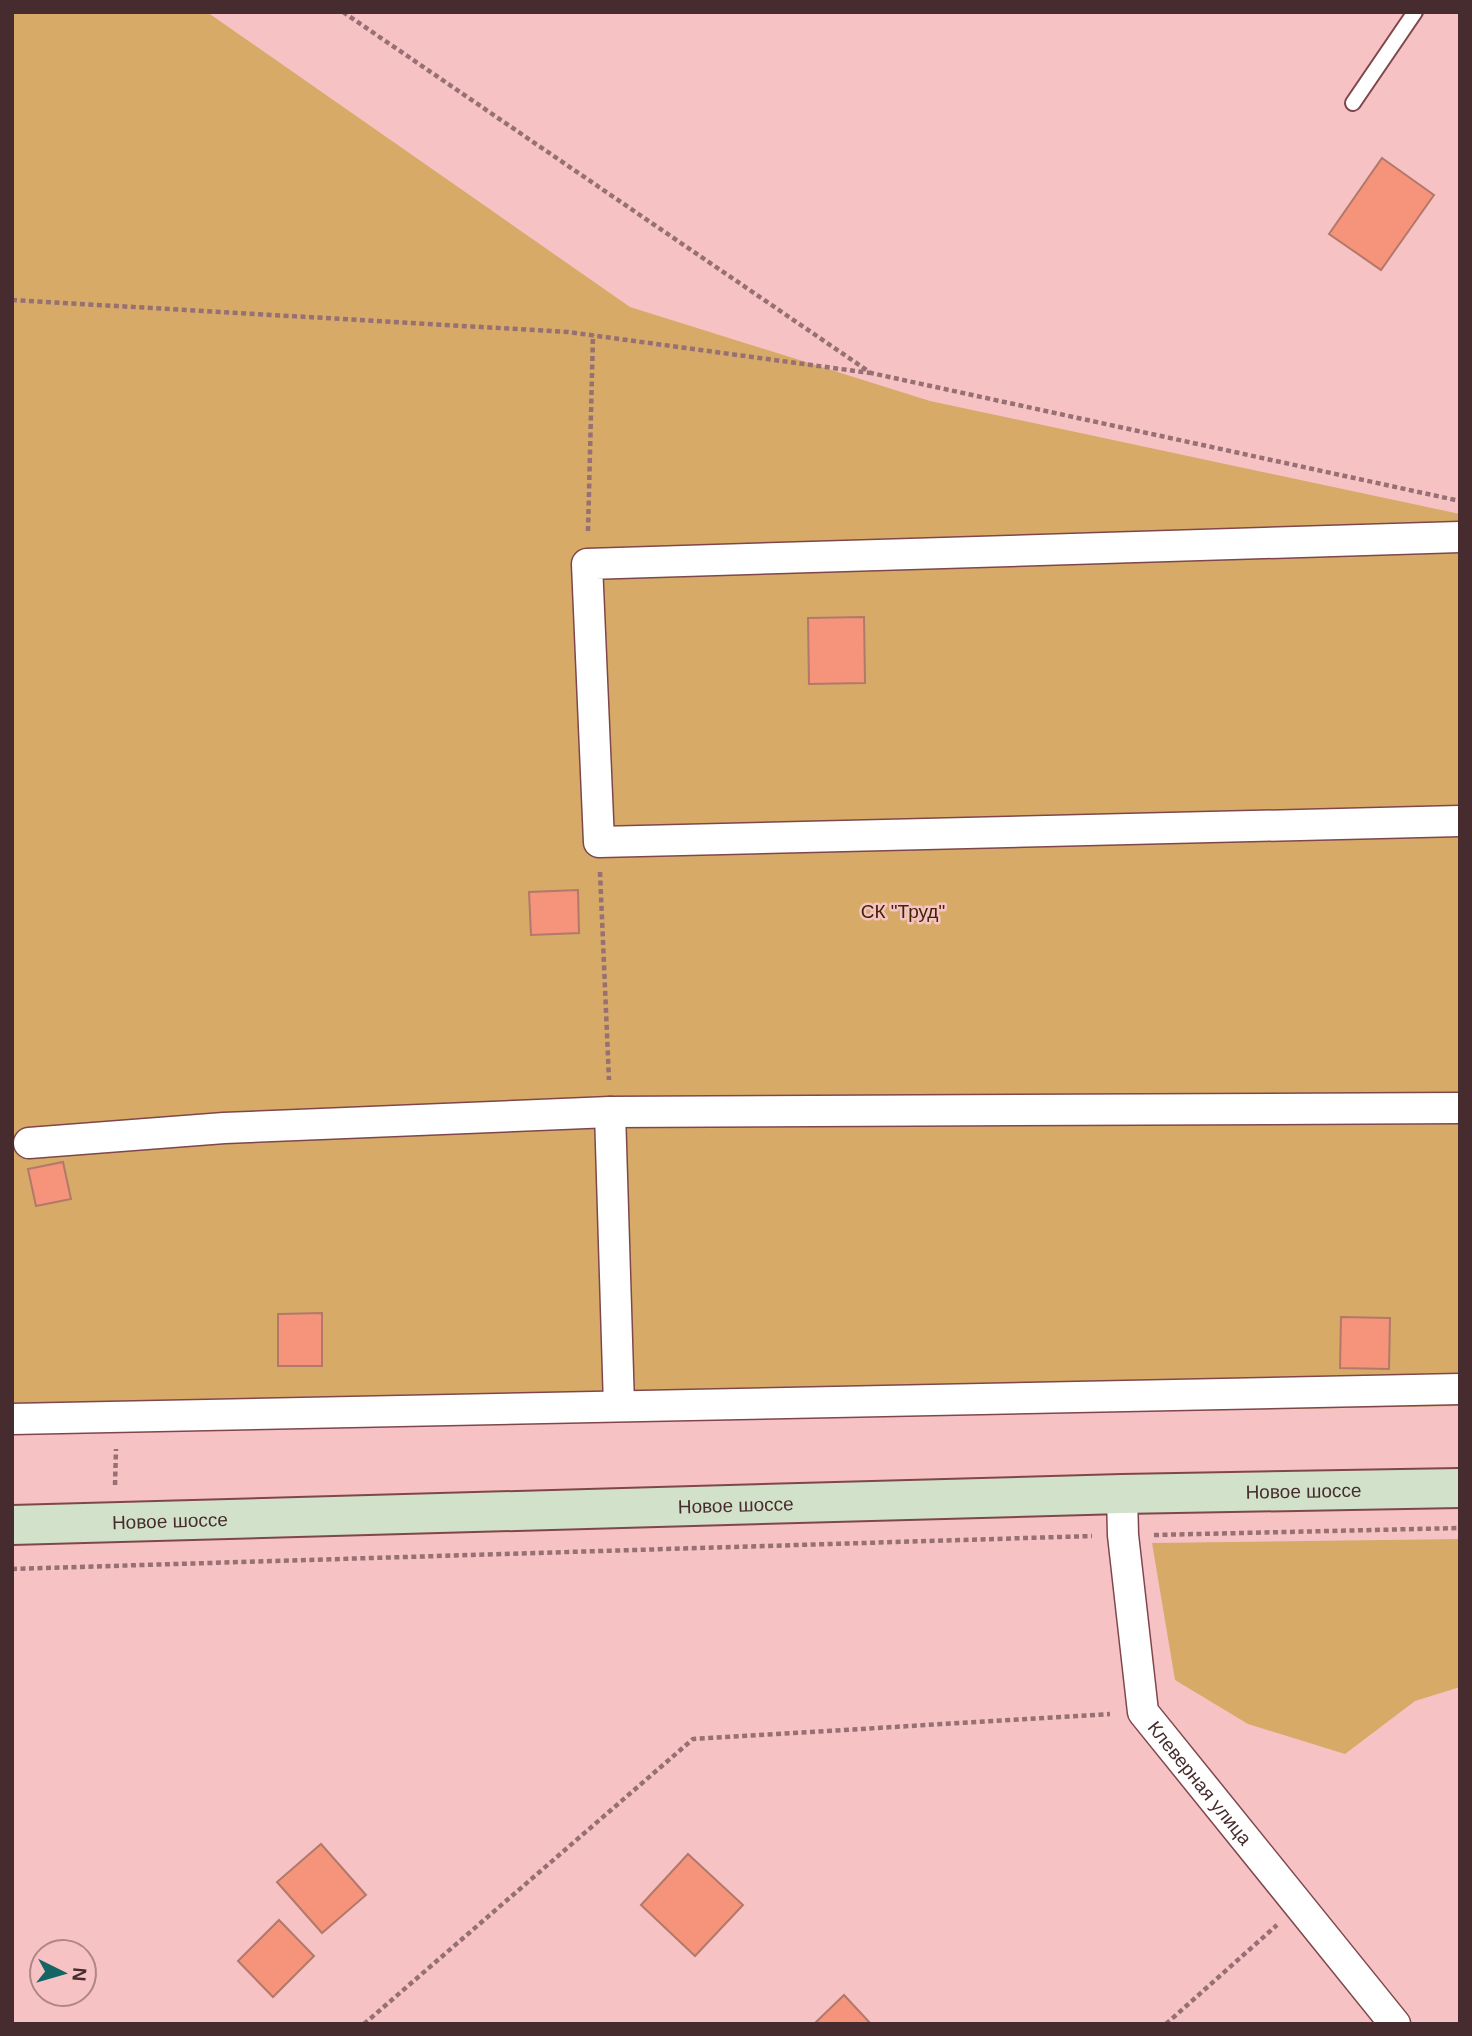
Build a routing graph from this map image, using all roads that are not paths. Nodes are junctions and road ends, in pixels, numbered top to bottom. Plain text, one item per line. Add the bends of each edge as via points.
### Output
1 (1415, 12) edge
2 (1353, 103) dead end
3 (1460, 537) edge
4 (1460, 821) edge
5 (1460, 1108) edge
6 (610, 1112) junction
7 (29, 1143) dead end
8 (1460, 1389) edge
9 (619, 1406) junction
10 (12, 1419) edge
11 (1460, 1488) edge
12 (1122, 1494) junction
13 (12, 1525) edge
14 (1395, 2024) edge

1 - 2 lane
3 - 4 street via 587,564 599,842
5 - 6 street
6 - 7 street via 224,1128
6 - 9 street
8 - 9 street
9 - 10 street
11 - 12 main road, Новое шоссе
12 - 13 main road, Новое шоссе
12 - 14 street, Клеверная улица via 1143,1712

